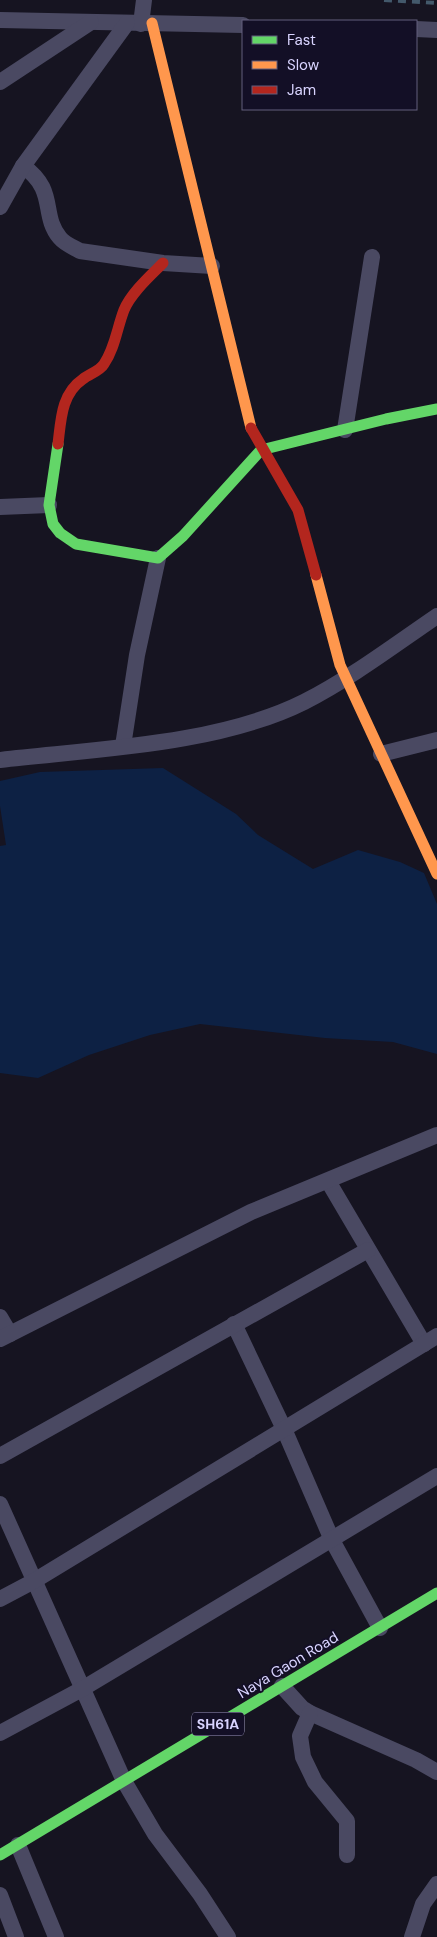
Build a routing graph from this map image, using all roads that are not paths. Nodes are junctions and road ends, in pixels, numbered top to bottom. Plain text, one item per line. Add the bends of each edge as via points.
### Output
1 (144, 0) edge
2 (0, 20) edge
3 (91, 22) junction
4 (140, 23) junction
5 (242, 25) edge
6 (417, 29) edge
7 (437, 30) edge
8 (0, 82) edge
9 (23, 166) junction
10 (0, 207) edge
11 (372, 257) dead end
12 (163, 263) junction
13 (212, 266) junction
14 (437, 409) edge
15 (345, 430) junction
16 (261, 450) junction
17 (49, 505) junction
18 (0, 507) edge
19 (158, 558) junction
20 (437, 616) edge
21 (346, 679) junction
22 (437, 740) edge
23 (123, 746) junction
24 (381, 754) junction
25 (0, 760) edge
26 (436, 872) edge
27 (437, 1135) edge
28 (328, 1181) junction
29 (368, 1250) junction
30 (0, 1317) edge
31 (234, 1324) junction
32 (5, 1336) edge
33 (430, 1340) edge
34 (284, 1429) junction
35 (0, 1456) edge
36 (437, 1476) edge
37 (0, 1504) edge
38 (332, 1540) junction
39 (34, 1581) junction
40 (436, 1597) edge
41 (0, 1599) edge
42 (380, 1628) junction
43 (282, 1686) junction
44 (82, 1689) junction
45 (310, 1713) junction
46 (0, 1733) edge
47 (437, 1772) edge
48 (124, 1781) junction
49 (18, 1844) junction
50 (347, 1855) dead end
51 (0, 1856) edge
52 (437, 1884) edge
53 (0, 1895) edge
54 (16, 1937) edge
55 (56, 1937) edge
56 (228, 1937) edge
57 (412, 1937) edge

1 - 4 street
2 - 3 street
3 - 4 street
3 - 8 street
4 - 5 street
4 - 9 street
4 - 13 street
6 - 7 street
9 - 10 street
9 - 12 street via 35,174 43,186 57,234 69,245 80,251
11 - 15 street
12 - 13 street
12 - 17 street via 146,279 125,308 104,366 70,391 63,406
13 - 16 street via 251,430
14 - 15 street
15 - 16 street
16 - 19 street
16 - 21 street via 290,490 298,510
17 - 18 street
17 - 19 street via 51,520 63,538 76,544
19 - 23 street via 137,655
20 - 21 street
21 - 23 street via 302,703 245,725 173,740
21 - 24 street
22 - 24 street
23 - 25 street
24 - 26 street
27 - 28 street
28 - 29 street
28 - 32 street via 251,1212
29 - 31 street
29 - 33 street
30 - 32 street
31 - 34 street
31 - 35 street
33 - 34 street
34 - 38 street
34 - 39 street
36 - 38 street
37 - 39 street
38 - 42 street
38 - 44 street
39 - 41 street
39 - 44 street
40 - 42 street, Naya Gaon Road / SH61A
42 - 43 street, Naya Gaon Road / SH61A
43 - 45 street
43 - 48 street, Naya Gaon Road / SH61A
44 - 46 street
44 - 48 street
45 - 47 street
45 - 50 street via 300,1736 303,1757 315,1782 347,1821
48 - 49 street, Naya Gaon Road / SH61A
48 - 56 street via 155,1834
49 - 51 street, Naya Gaon Road / SH61A
49 - 55 street
52 - 57 street via 423,1904
53 - 54 street

